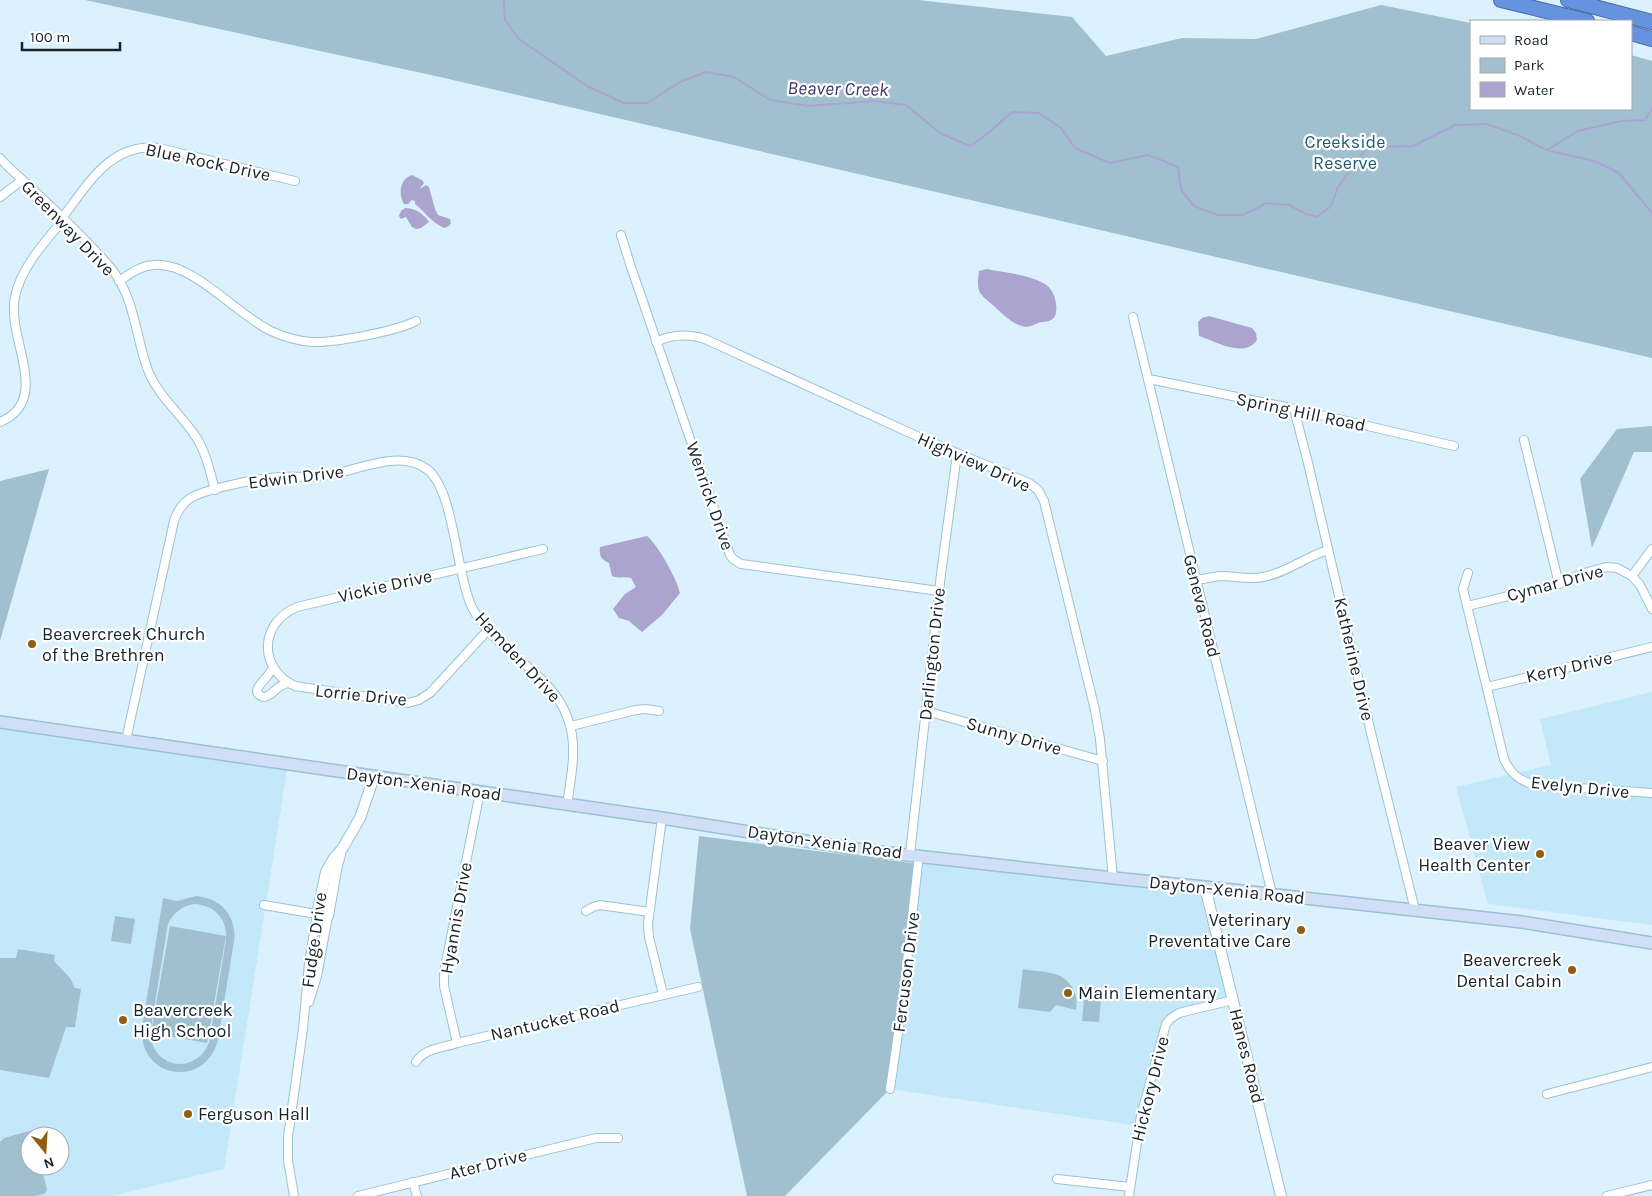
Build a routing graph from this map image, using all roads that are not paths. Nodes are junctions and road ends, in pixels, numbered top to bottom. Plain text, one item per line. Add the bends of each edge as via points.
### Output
1 (1501, 0) edge
2 (1568, 0) edge
3 (1616, 12) junction
4 (1652, 17) edge
5 (1583, 20) edge
6 (1652, 22) edge
7 (1632, 33) edge
8 (1652, 39) edge
9 (0, 158) edge
10 (22, 180) junction
11 (295, 181) dead end
12 (0, 197) edge
13 (63, 219) junction
14 (621, 235) dead end
15 (119, 281) junction
16 (1133, 317) dead end
17 (416, 321) dead end
18 (656, 342) junction
19 (1149, 380) junction
20 (1294, 409) junction
21 (0, 422) edge
22 (1524, 440) dead end
23 (1454, 446) dead end
24 (957, 454) junction
25 (215, 490) junction
26 (543, 549) dead end
27 (1652, 549) edge
28 (1328, 550) junction
29 (461, 568) junction
30 (1468, 573) dead end
31 (1632, 576) junction
32 (1196, 580) junction
33 (1559, 584) junction
34 (939, 590) junction
35 (1467, 606) junction
36 (1652, 609) edge
37 (488, 630) junction
38 (1652, 646) edge
39 (272, 666) junction
40 (289, 683) junction
41 (1486, 687) junction
42 (660, 711) dead end
43 (926, 711) junction
44 (0, 722) edge
45 (571, 726) junction
46 (126, 740) junction
47 (1102, 761) junction
48 (374, 777) junction
49 (480, 792) junction
50 (1652, 793) edge
51 (566, 805) junction
52 (662, 818) junction
53 (915, 855) junction
54 (1113, 878) junction
55 (1205, 886) junction
56 (1272, 894) junction
57 (264, 905) dead end
58 (1415, 910) junction
59 (586, 911) dead end
60 (649, 912) junction
61 (322, 915) junction
62 (1652, 943) edge
63 (698, 987) dead end
64 (662, 994) junction
65 (1233, 1000) junction
66 (457, 1043) junction
67 (416, 1062) dead end
68 (1652, 1067) edge
69 (890, 1089) dead end
70 (1547, 1094) dead end
71 (618, 1138) dead end
72 (1057, 1179) dead end
73 (413, 1182) junction
74 (1652, 1185) edge
75 (1129, 1192) edge
76 (294, 1196) edge
77 (358, 1196) edge
78 (417, 1196) edge
79 (1281, 1196) edge
80 (1607, 1196) edge

1 - 5 highway
2 - 3 highway
3 - 4 highway
3 - 6 highway
7 - 8 highway
9 - 10 street, Greenway Drive
10 - 12 street
10 - 13 street, Greenway Drive
11 - 13 street, Blue Rock Drive via 159,148 138,147 123,152 104,166
13 - 15 street, Greenway Drive via 111,268
13 - 21 street, Blue Rock Drive via 35,255 16,291 13,318 26,376 26,392 19,409
14 - 18 street, Wenrick Drive
15 - 17 street via 146,266 173,267 197,279 262,326 282,336 304,341 322,342 365,335
15 - 25 street, Greenway Drive via 133,311 154,383 196,436
16 - 19 street, Geneva Road
18 - 24 street, Highview Drive via 678,336 705,339
18 - 34 street, Wenrick Drive via 733,559 741,564
19 - 20 street, Spring Hill Road
19 - 32 street, Geneva Road
20 - 23 street, Spring Hill Road
20 - 28 street, Katherine Drive
22 - 33 street
24 - 34 street, Darlington Drive
24 - 47 street, Highview Drive via 1029,484 1038,490 1044,501 1095,710
25 - 29 street, Edwin Drive via 268,478 330,475 393,460 413,462 426,469 439,483
25 - 46 street, Edwin Drive via 190,499 176,516
26 - 29 street, Vickie Drive
27 - 31 street
28 - 32 street via 1264,577 1221,576
28 - 58 street, Katherine Drive
29 - 37 street, Hamden Drive via 471,605
29 - 39 street, Vickie Drive via 291,610 278,620 270,635 268,651
30 - 35 street, Evelyn Drive via 1463,589
31 - 33 street, Cymar Drive via 1617,568 1606,568
31 - 36 street
32 - 56 street, Geneva Road
33 - 35 street, Cymar Drive
34 - 43 street, Darlington Drive
35 - 41 street, Evelyn Drive
37 - 40 street, Lorrie Drive via 430,693 418,700 401,702 303,688
37 - 45 street, Hamden Drive via 551,688
38 - 41 street, Kerry Drive
39 - 40 street
39 - 40 street via 271,674 258,687 259,695 268,696 279,685
41 - 50 street, Evelyn Drive via 1504,759 1511,772 1522,781
42 - 45 street via 636,710
43 - 47 street, Sunny Drive
43 - 53 street, Darlington Drive
44 - 46 main road, Dayton-Xenia Road
45 - 51 street, Hamden Drive via 573,746
46 - 48 main road, Dayton-Xenia Road
47 - 54 street, Highview Drive
48 - 49 main road, Dayton-Xenia Road
48 - 61 street, Fudge Drive via 360,818 326,872
49 - 51 main road, Dayton-Xenia Road
49 - 66 street, Hyannis Drive via 444,972 444,986
51 - 52 main road, Dayton-Xenia Road
52 - 53 main road, Dayton-Xenia Road
52 - 60 street
53 - 54 main road, Dayton-Xenia Road
53 - 69 street, Fercuson Drive via 901,1015
54 - 55 main road, Dayton-Xenia Road
55 - 56 main road, Dayton-Xenia Road
55 - 65 street, Hanes Road
56 - 58 main road, Dayton-Xenia Road
57 - 61 street
58 - 62 main road, Dayton-Xenia Road via 1522,922
59 - 60 street via 600,905
60 - 64 street via 649,937
61 - 76 street, Fudge Drive via 309,963 288,1138
63 - 64 street, Nantucket Road
64 - 66 street, Nantucket Road
65 - 75 street, Hickory Drive via 1179,1013 1166,1024 1141,1116
65 - 79 street, Hanes Road
66 - 67 street, Nantucket Road via 426,1052
68 - 70 street
71 - 73 street, Ater Drive via 596,1138
72 - 75 street
73 - 77 street, Ater Drive
73 - 78 street
74 - 80 street

